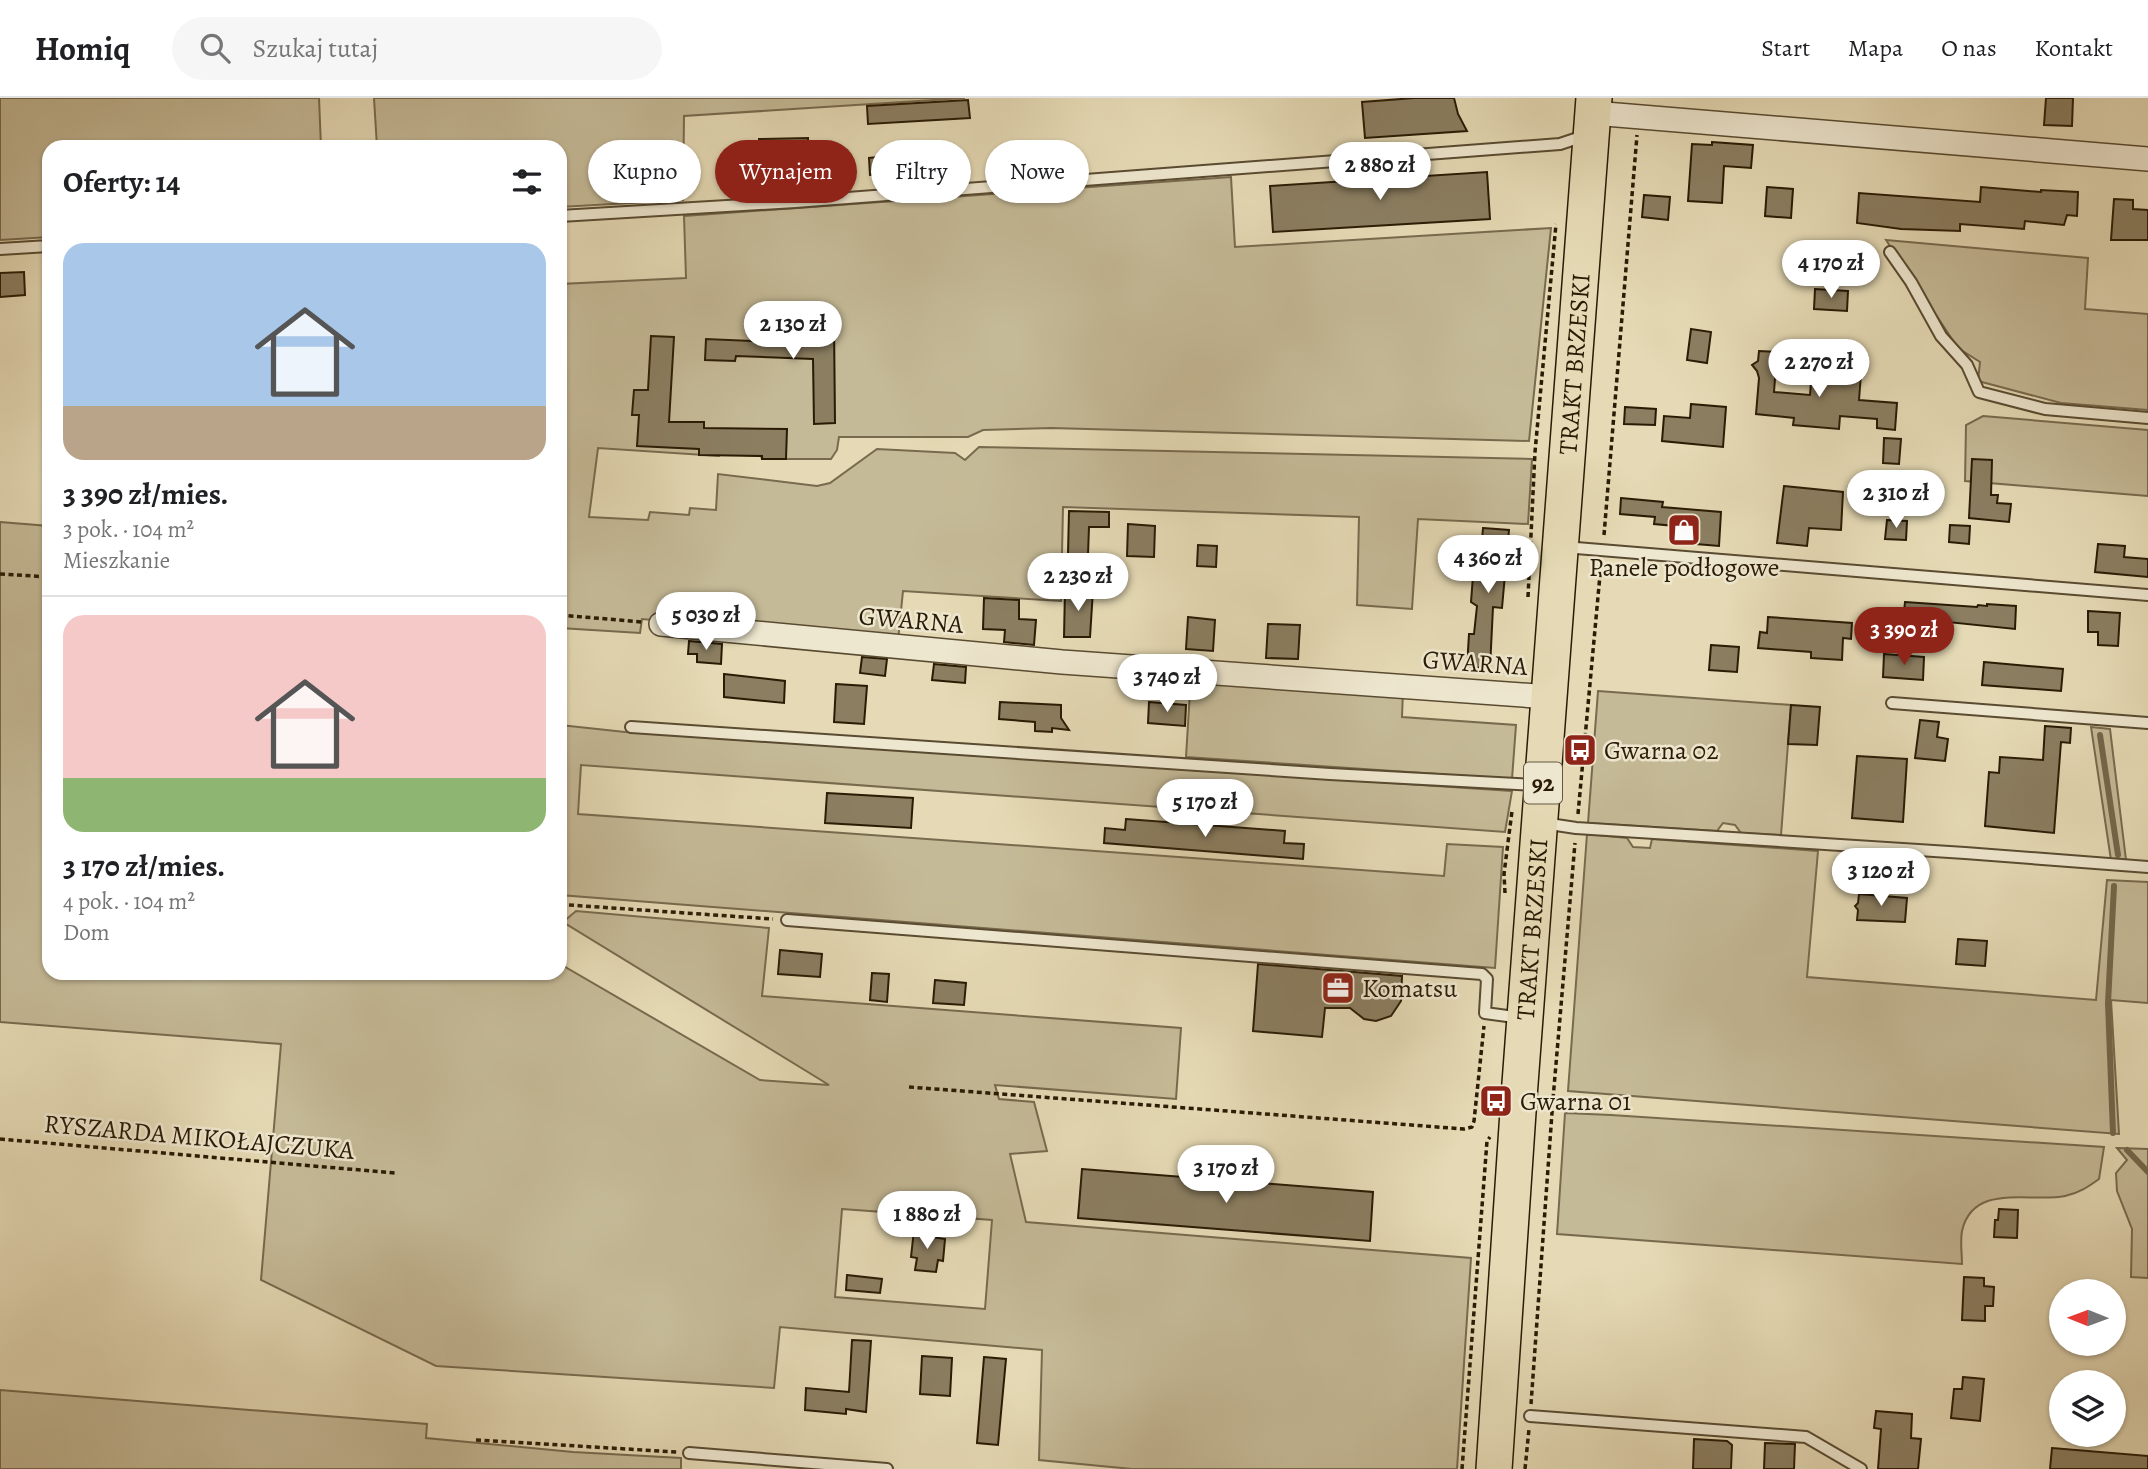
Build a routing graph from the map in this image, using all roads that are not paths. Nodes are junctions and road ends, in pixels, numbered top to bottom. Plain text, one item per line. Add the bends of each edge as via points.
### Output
1 (1593, 117) edge
2 (2148, 159) edge
3 (567, 216) edge
4 (42, 246) edge
5 (0, 249) edge
6 (1890, 252) dead end
7 (2148, 418) edge
8 (1561, 547) junction
9 (2148, 595) edge
10 (661, 624) road end
11 (1550, 697) junction
12 (1892, 703) dead end
13 (2148, 723) edge
14 (631, 727) dead end
15 (1543, 786) junction
16 (1540, 823) junction
17 (2148, 867) edge
18 (787, 920) road end
19 (1525, 1019) junction
20 (1530, 1416) road end
21 (690, 1453) road end
22 (887, 1469) edge
23 (1494, 1469) edge
24 (1861, 1469) edge

1 - 2 street
1 - 3 lane via 1575,139 1560,144
1 - 8 main road, TRAKT BRZESKI / 92
4 - 5 lane
6 - 7 lane via 1941,336 1967,365 1979,392 2045,409
8 - 9 lane
8 - 11 main road, TRAKT BRZESKI / 92
10 - 11 street, GWARNA via 1062,662
11 - 15 main road, TRAKT BRZESKI / 92
12 - 13 lane
14 - 15 lane
15 - 16 main road, TRAKT BRZESKI / 92
16 - 17 lane
16 - 19 main road, TRAKT BRZESKI / 92
18 - 19 lane via 1482,974 1487,979 1485,1013
19 - 23 main road, TRAKT BRZESKI / 92
20 - 24 lane via 1806,1437
21 - 22 lane

